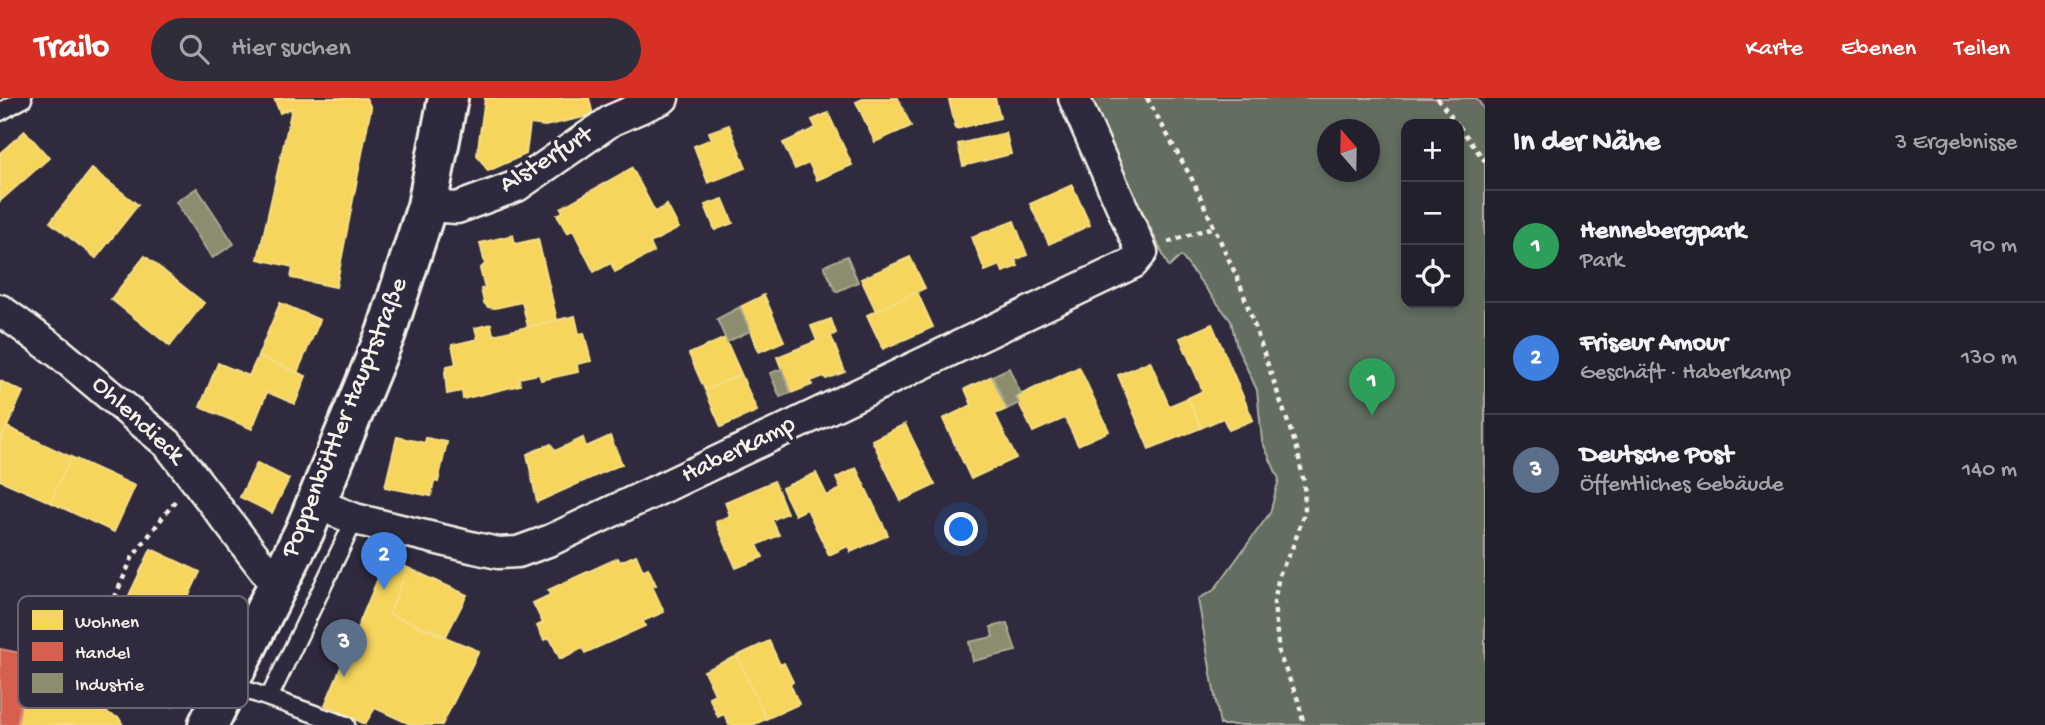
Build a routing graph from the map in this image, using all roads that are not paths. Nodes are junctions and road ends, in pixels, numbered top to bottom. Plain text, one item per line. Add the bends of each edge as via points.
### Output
1 (448, 98) edge
2 (663, 98) edge
3 (1074, 98) edge
4 (23, 99) edge
5 (0, 112) edge
6 (427, 206) junction
7 (0, 310) edge
8 (317, 504) junction
9 (355, 519) junction
10 (278, 587) junction
11 (248, 645) edge
12 (248, 691) edge
13 (269, 698) junction
14 (216, 708) edge
15 (208, 724) edge
16 (346, 725) edge

1 - 6 street, Poppenbüttler Hauptstraße
2 - 6 street, Alsterfurt via 612,120 517,186 457,208
3 - 9 street, Haberkamp via 1151,248 1133,263 518,552 498,553
4 - 5 lane
6 - 8 street, Poppenbüttler Hauptstraße via 386,333
7 - 10 street, Ohlendieck via 168,444
8 - 9 street, Haberkamp
8 - 10 street, Poppenbüttler Hauptstraße
9 - 13 lane
10 - 11 street, Poppenbüttler Hauptstraße
12 - 13 lane
13 - 16 lane
14 - 15 street, Poppenbüttler Hauptstraße

